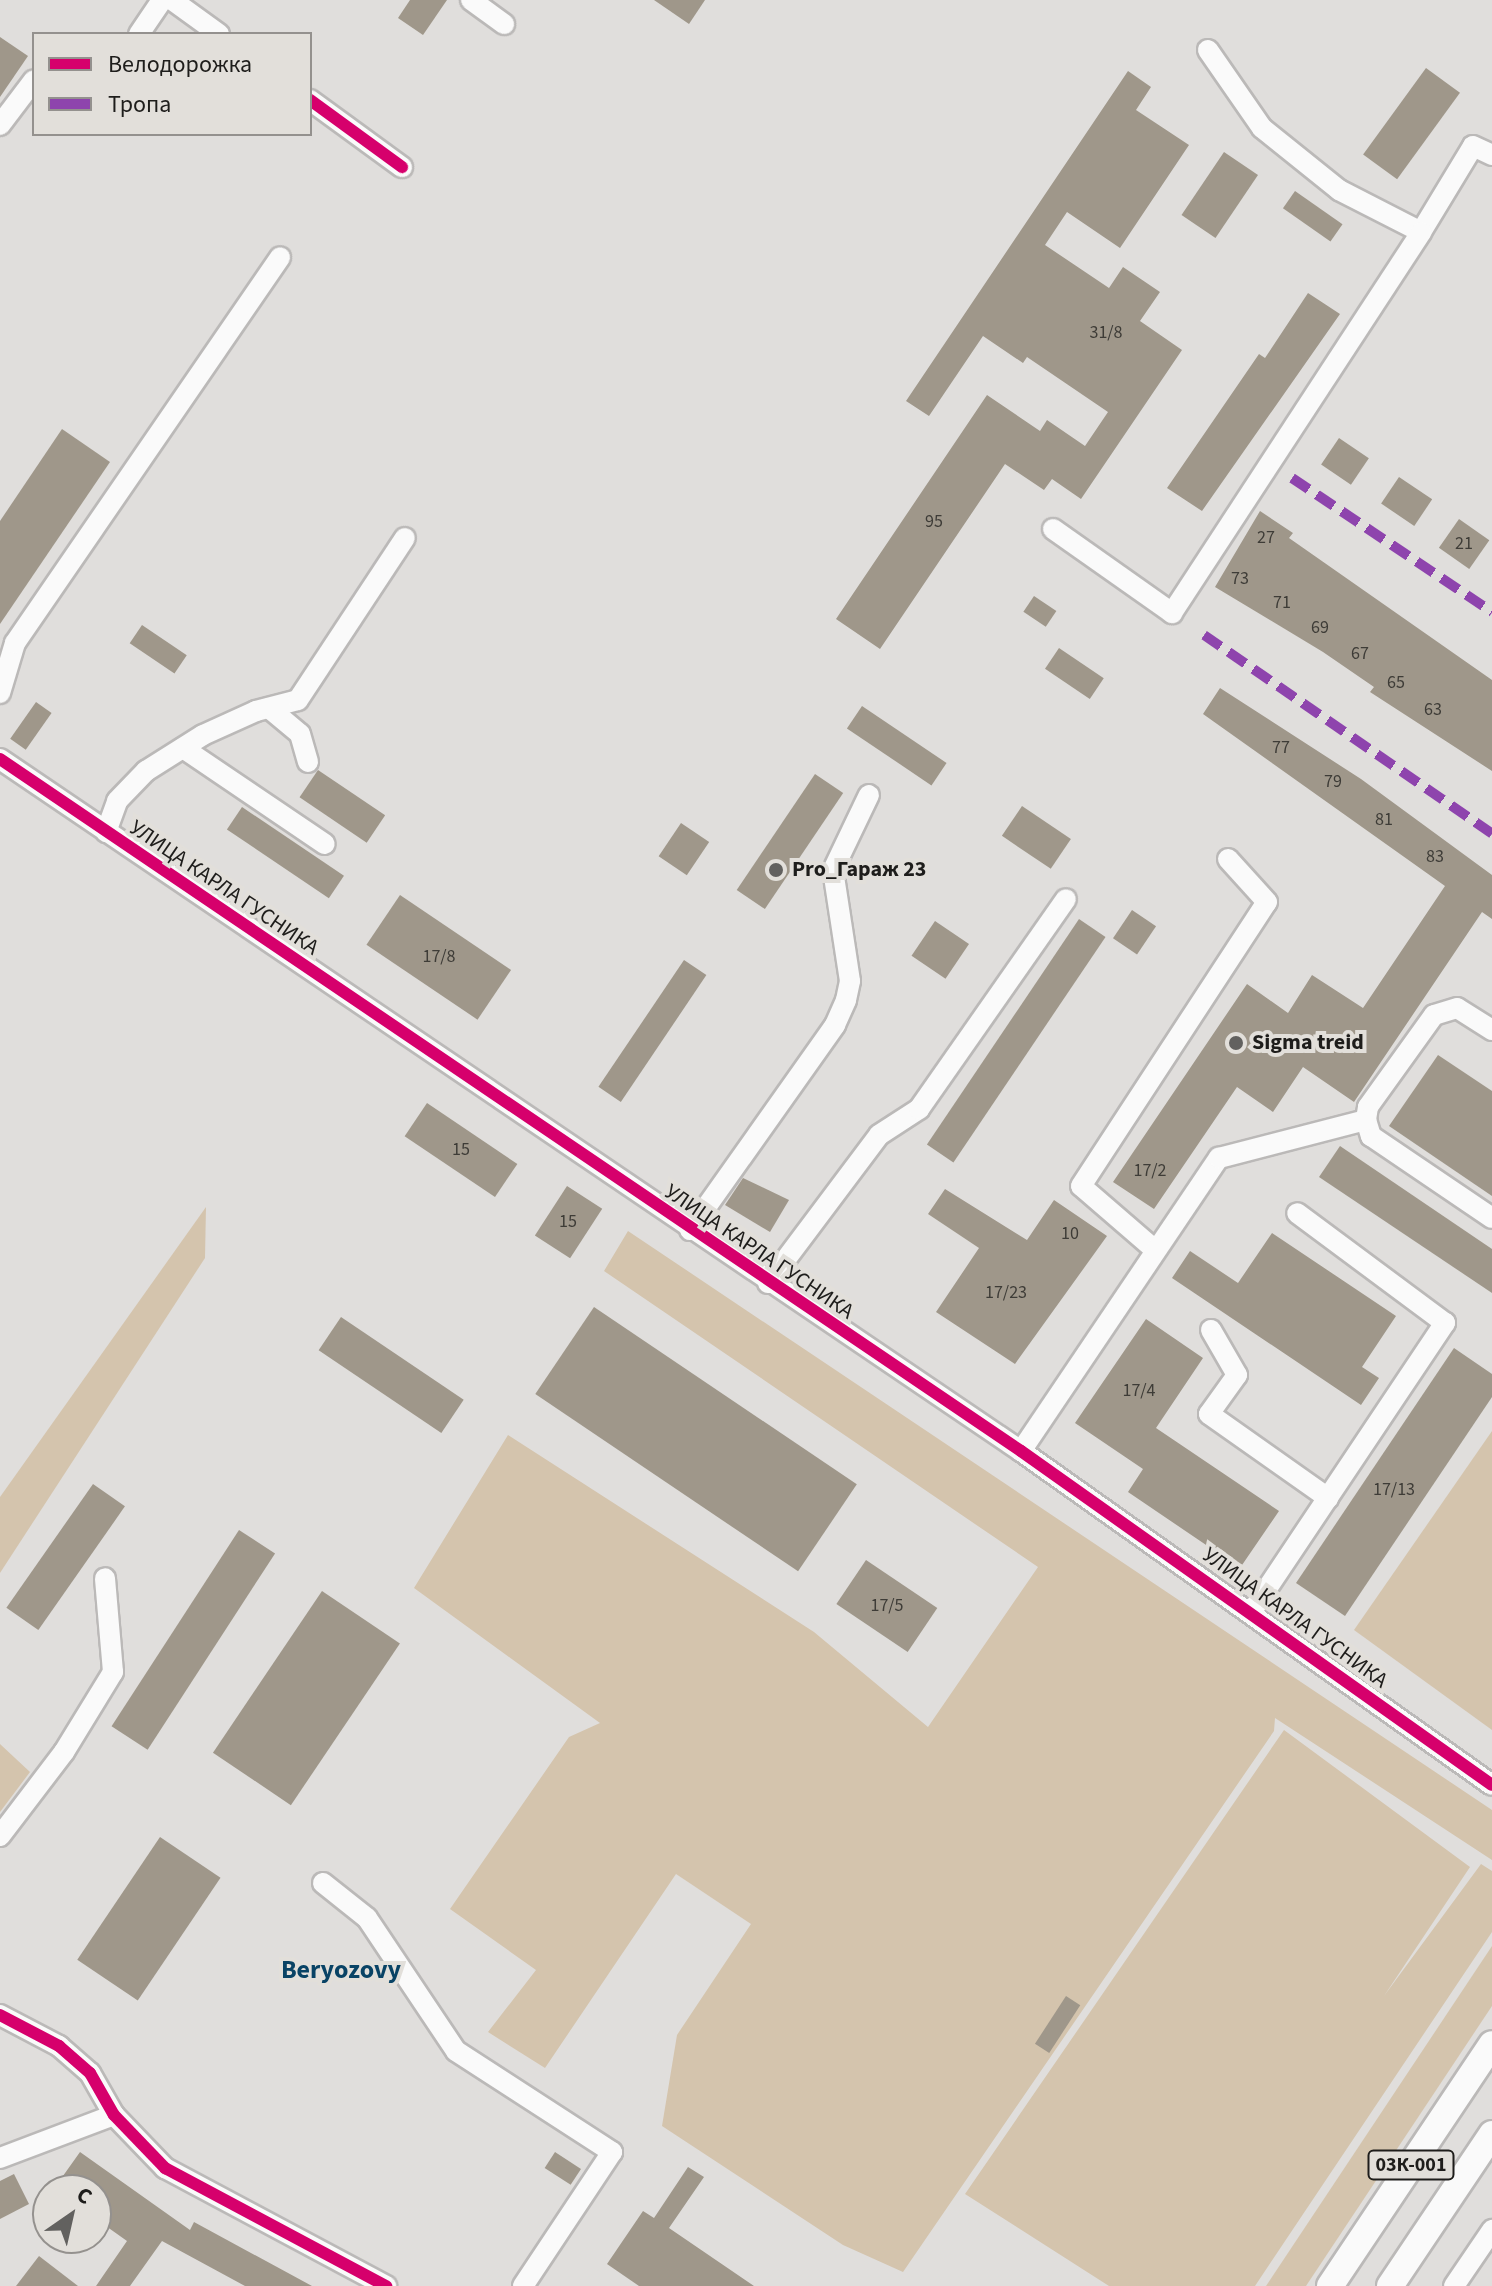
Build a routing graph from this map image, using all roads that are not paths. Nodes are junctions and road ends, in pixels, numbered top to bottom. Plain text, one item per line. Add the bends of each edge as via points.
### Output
1 (162, 0) edge
2 (172, 0) edge
3 (471, 0) edge
4 (504, 24) dead end
5 (140, 32) edge
6 (216, 32) edge
7 (1208, 50) dead end
8 (32, 83) edge
9 (312, 101) edge
10 (0, 125) edge
11 (1492, 155) edge
12 (402, 167) dead end
13 (1421, 232) junction
14 (280, 257) dead end
15 (1053, 529) dead end
16 (405, 538) dead end
17 (0, 693) edge
18 (269, 708) junction
19 (183, 748) junction
20 (0, 759) edge
21 (308, 762) dead end
22 (869, 795) dead end
23 (106, 832) junction
24 (325, 844) dead end
25 (1228, 859) dead end
26 (1066, 899) dead end
27 (1492, 1030) edge
28 (1366, 1120) junction
29 (1297, 1213) dead end
30 (1492, 1218) edge
31 (690, 1230) junction
32 (1154, 1249) junction
33 (768, 1283) junction
34 (1211, 1330) dead end
35 (1021, 1451) junction
36 (1328, 1498) junction
37 (105, 1578) dead end
38 (1252, 1611) junction
39 (1492, 1785) edge
40 (0, 1836) edge
41 (323, 1883) dead end
42 (0, 2015) edge
43 (1492, 2044) edge
44 (114, 2115) junction
45 (1492, 2134) edge
46 (0, 2158) edge
47 (1492, 2230) edge
48 (386, 2286) edge
49 (523, 2286) edge
50 (1330, 2286) edge
51 (1390, 2286) edge
52 (1454, 2286) edge

1 - 5 street
2 - 6 street
3 - 4 street
7 - 13 street via 1262,128 1339,190
8 - 10 street
9 - 12 street
11 - 13 street via 1473,146
13 - 15 street via 1172,613
14 - 17 street via 15,643
16 - 18 street via 298,700
18 - 19 street
18 - 21 street via 300,734
19 - 23 street via 146,771 117,801
19 - 24 street
20 - 23 street, УЛИЦА КАРЛА ГУСНИКА
22 - 31 street via 833,870 850,981 846,1000 835,1025
23 - 31 street, УЛИЦА КАРЛА ГУСНИКА
25 - 32 street via 1267,902 1081,1186
26 - 33 street via 919,1109 879,1135
27 - 28 street via 1457,1008 1434,1015 1368,1107
28 - 30 street via 1371,1136
28 - 32 street via 1219,1158
29 - 36 street via 1445,1323
31 - 33 street, УЛИЦА КАРЛА ГУСНИКА
32 - 35 street
33 - 35 street, УЛИЦА КАРЛА ГУСНИКА
34 - 36 street via 1237,1375 1209,1414
35 - 38 street, УЛИЦА КАРЛА ГУСНИКА
36 - 38 street
37 - 40 street via 113,1672 64,1752
38 - 39 street, УЛИЦА КАРЛА ГУСНИКА
41 - 49 street via 367,1918 456,2051 612,2152
42 - 44 street via 59,2046 90,2073
43 - 50 main road, 03К-001
44 - 46 street
44 - 48 street via 165,2168
45 - 51 main road, 03К-001
47 - 52 street

